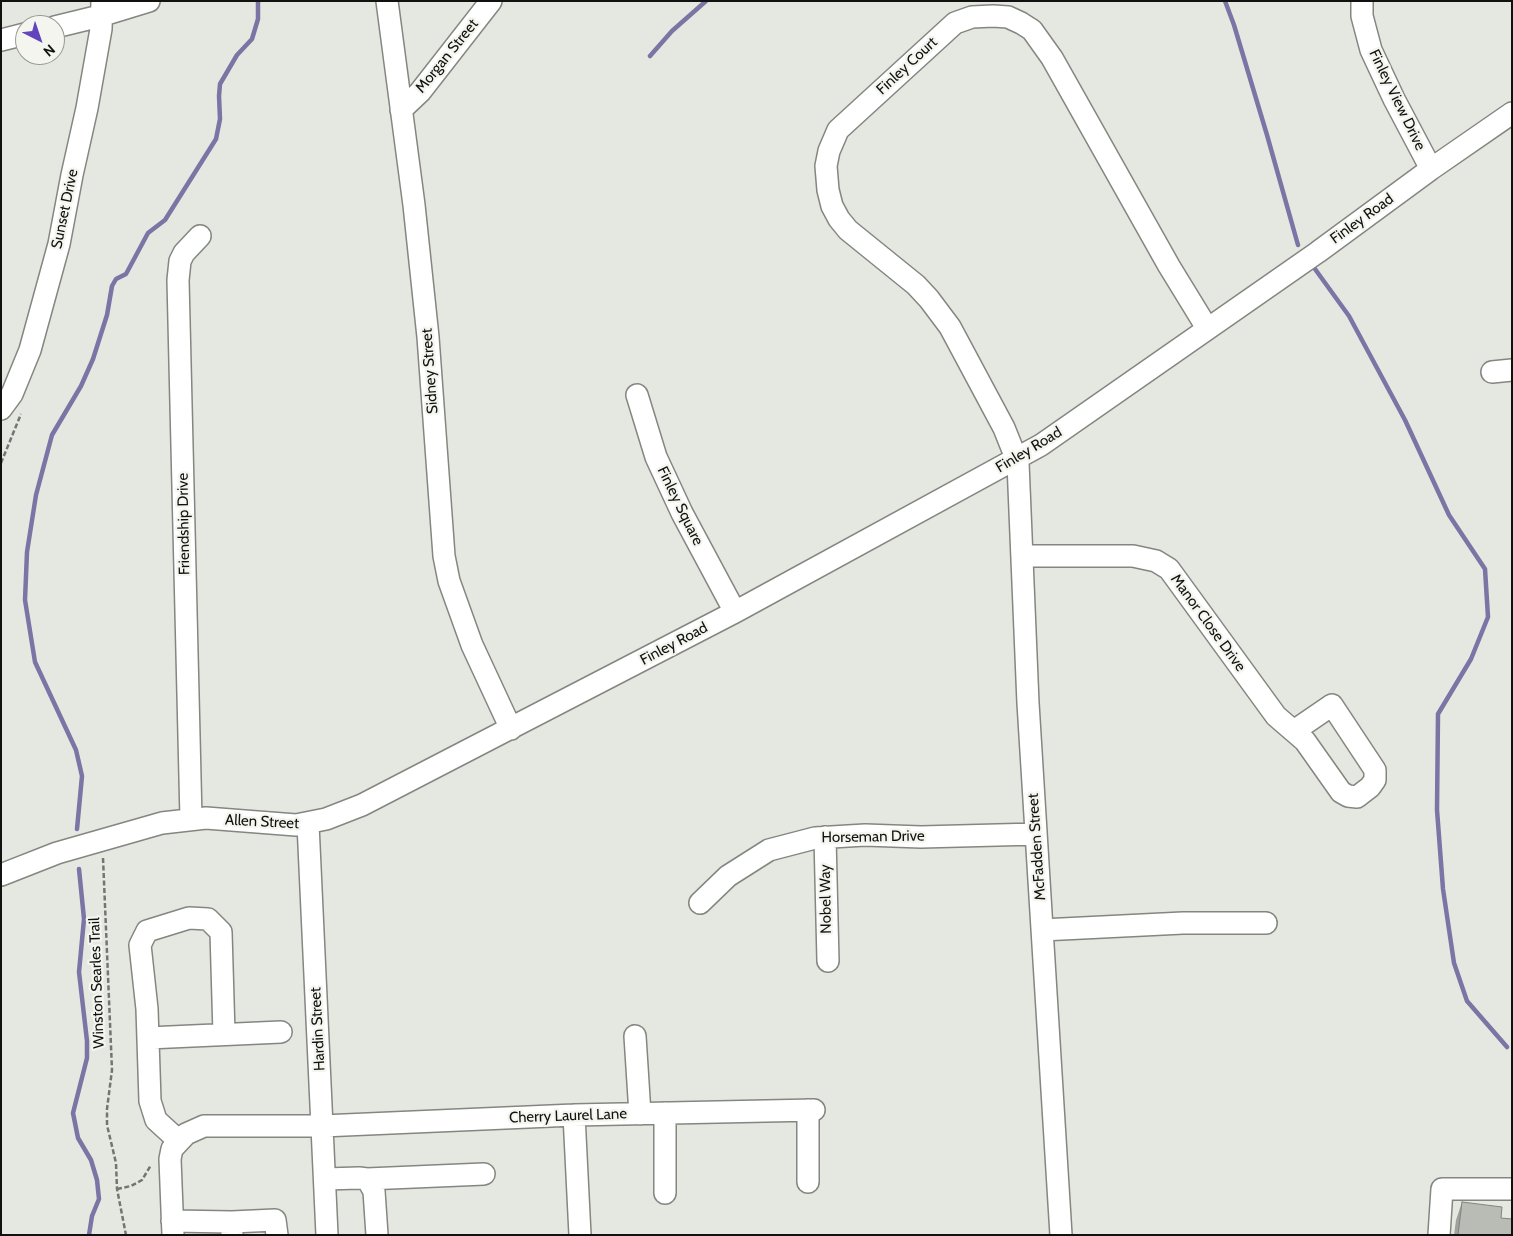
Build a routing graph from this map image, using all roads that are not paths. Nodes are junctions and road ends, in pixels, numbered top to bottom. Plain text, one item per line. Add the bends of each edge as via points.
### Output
1 (149, 1) edge
2 (387, 1) edge
3 (491, 1) edge
4 (1362, 1) edge
5 (101, 9) edge
6 (65, 23) edge
7 (15, 36) edge
8 (1, 40) edge
9 (401, 110) junction
10 (1512, 113) edge
11 (1431, 169) junction
12 (200, 236) dead end
13 (1207, 328) junction
14 (637, 395) dead end
15 (1, 409) edge
16 (1016, 459) junction
17 (1022, 556) junction
18 (735, 612) junction
19 (511, 729) junction
20 (1294, 731) junction
21 (192, 819) junction
22 (308, 824) junction
23 (1036, 834) junction
24 (825, 837) junction
25 (1, 875) edge
26 (700, 903) dead end
27 (1266, 923) dead end
28 (1042, 930) junction
29 (828, 960) dead end
30 (281, 1032) dead end
31 (224, 1034) junction
32 (635, 1036) dead end
33 (148, 1038) junction
34 (664, 1113) junction
35 (640, 1114) junction
36 (574, 1115) junction
37 (322, 1126) junction
38 (179, 1141) junction
39 (484, 1174) dead end
40 (325, 1179) junction
41 (367, 1179) junction
42 (808, 1182) dead end
43 (1512, 1190) edge
44 (665, 1193) dead end
45 (173, 1228) edge
46 (232, 1228) edge
47 (277, 1235) edge
48 (327, 1235) edge
49 (377, 1235) edge
50 (580, 1235) edge
51 (1061, 1235) edge
52 (1439, 1235) edge

1 - 5 street
2 - 9 street, Sidney Street
3 - 9 street, Morgan Street via 420,92
4 - 11 street, Finley View Drive via 1362,16 1371,50
5 - 6 street
5 - 15 street, Sunset Drive via 101,29 87,108 59,244 30,350 12,394
7 - 8 street
9 - 19 street, Sidney Street via 427,328 444,556 449,581 472,645
10 - 11 street, Finley Road
11 - 13 street, Finley Road
12 - 21 street, Friendship Drive via 180,261 178,280
13 - 16 street, Finley Road via 1095,409
13 - 16 street, Finley Court via 1052,58 1032,30 1008,17 972,17 955,23 838,130 826,166 828,190 832,206 848,230 916,285 950,327 1004,428
14 - 18 street, Finley Square via 656,457
16 - 17 street, McFadden Street
16 - 18 street, Finley Road
17 - 20 street, Manor Close Drive via 1133,556 1156,561 1169,569 1276,716
17 - 23 street, McFadden Street
18 - 19 street, Finley Road
19 - 22 street, Allen Street via 346,813
20 - 20 street, Manor Close Drive via 1305,741 1341,792 1357,797 1375,780 1375,770 1332,705
21 - 22 street, Allen Street
21 - 25 street, Allen Street via 162,823 90,843
22 - 37 street, Hardin Street
23 - 24 street, Horseman Drive
23 - 28 street, McFadden Street
24 - 26 street, Horseman Drive via 769,850 728,876
24 - 29 street, Nobel Way
27 - 28 street via 1183,923
28 - 51 street, McFadden Street
30 - 31 street
31 - 33 street
31 - 33 street via 221,932 208,919 190,918 147,931 140,945
32 - 35 street
33 - 38 street via 150,1101 156,1120
34 - 35 street, Cherry Laurel Lane
34 - 42 street, Cherry Laurel Lane via 811,1110
34 - 44 street
35 - 36 street, Cherry Laurel Lane
36 - 37 street, Cherry Laurel Lane
36 - 50 street
37 - 38 street, Cherry Laurel Lane via 204,1126 189,1132
37 - 40 street, Hardin Street
38 - 45 street via 172,1149 170,1159
39 - 41 street
40 - 41 street
40 - 48 street, Hardin Street
41 - 49 street via 374,1191
43 - 52 street via 1442,1189
45 - 46 street
46 - 47 street via 275,1220

